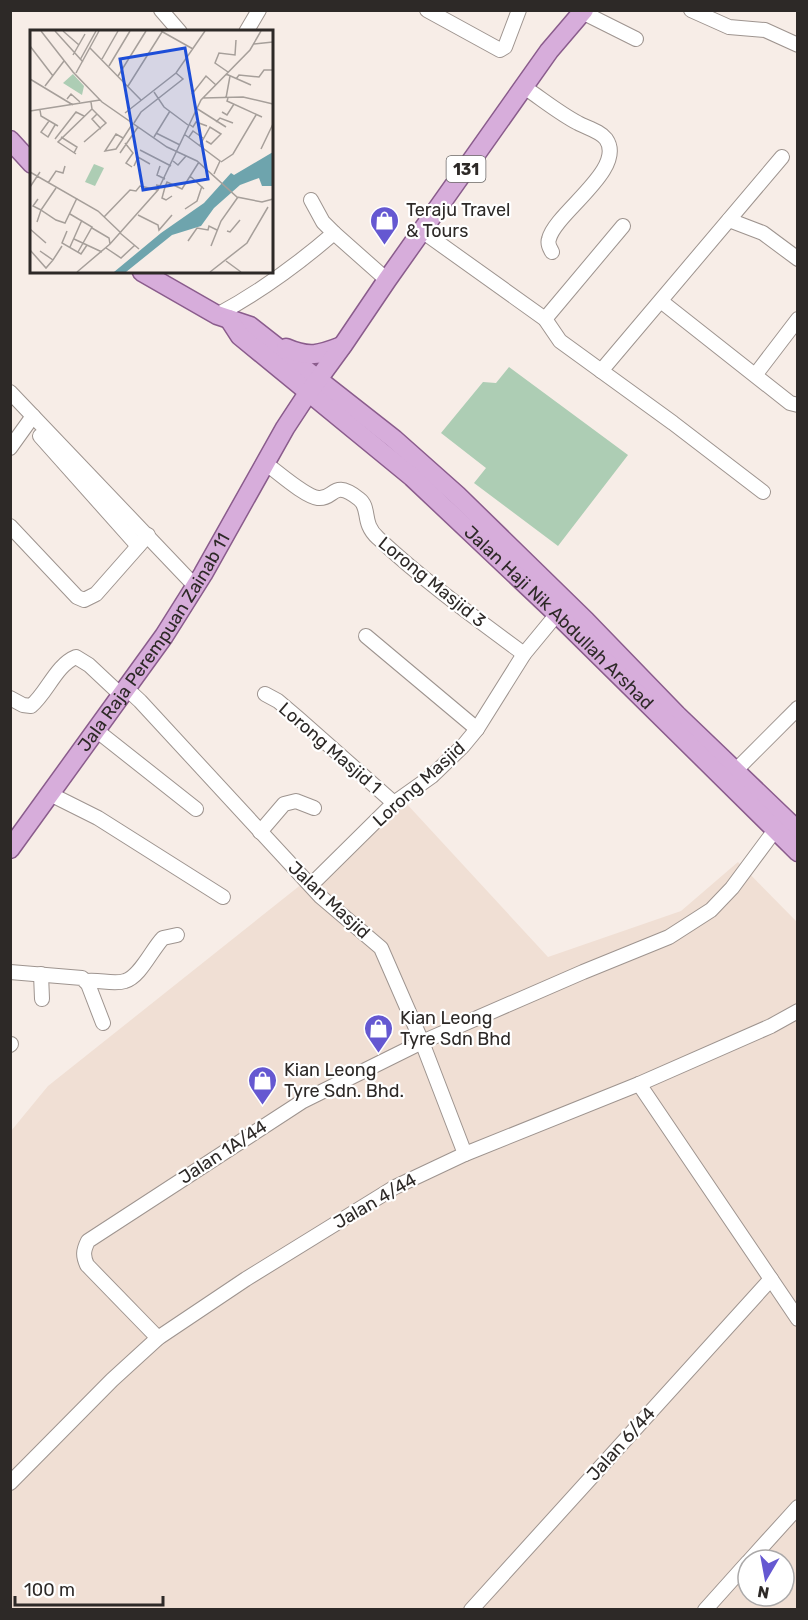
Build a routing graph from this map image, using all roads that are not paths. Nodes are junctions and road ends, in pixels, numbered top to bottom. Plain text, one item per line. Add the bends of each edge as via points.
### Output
1 (161, 10) edge
2 (259, 10) edge
3 (427, 10) edge
4 (519, 10) edge
5 (691, 10) edge
6 (581, 11) edge
7 (178, 30) edge
8 (247, 30) edge
9 (636, 39) dead end
10 (798, 45) edge
11 (524, 87) junction
12 (10, 140) edge
13 (782, 157) dead end
14 (29, 159) edge
15 (311, 201) dead end
16 (729, 220) junction
17 (623, 226) dead end
18 (422, 231) junction
19 (334, 233) junction
20 (552, 252) dead end
21 (798, 259) edge
22 (144, 273) edge
23 (387, 280) junction
24 (662, 302) junction
25 (223, 317) junction
26 (545, 319) junction
27 (798, 319) edge
28 (343, 345) junction
29 (268, 349) junction
30 (601, 371) junction
31 (756, 374) junction
32 (313, 386) junction
33 (10, 392) edge
34 (796, 406) edge
35 (31, 419) junction
36 (285, 428) junction
37 (10, 448) edge
38 (265, 463) junction
39 (763, 492) dead end
40 (10, 526) edge
41 (148, 535) junction
42 (138, 546) junction
43 (195, 586) junction
44 (557, 614) junction
45 (366, 636) dead end
46 (524, 654) junction
47 (123, 691) junction
48 (265, 694) dead end
49 (10, 698) edge
50 (798, 708) edge
51 (477, 729) junction
52 (96, 730) junction
53 (736, 770) junction
54 (50, 794) junction
55 (394, 803) junction
56 (314, 808) dead end
57 (196, 809) dead end
58 (790, 825) edge
59 (260, 832) junction
60 (10, 849) edge
61 (798, 852) edge
62 (311, 885) junction
63 (223, 897) dead end
64 (177, 935) dead end
65 (10, 972) edge
66 (41, 974) junction
67 (86, 981) junction
68 (42, 999) dead end
69 (798, 1011) edge
70 (103, 1023) dead end
71 (423, 1042) junction
72 (639, 1083) junction
73 (465, 1154) junction
74 (771, 1279) junction
75 (798, 1319) edge
76 (158, 1338) junction
77 (10, 1483) edge
78 (798, 1507) edge
79 (761, 1548) edge
80 (736, 1575) edge
81 (471, 1610) edge
82 (705, 1610) edge

1 - 7 street
2 - 8 street
3 - 4 street via 500,50 505,47
5 - 10 street via 732,27 765,30
6 - 9 street
6 - 11 main road, 131
11 - 18 main road, 131
11 - 20 street via 599,133 609,146 598,180 549,237
12 - 14 main road
13 - 16 street
15 - 19 street via 322,222
16 - 21 street via 770,237
16 - 24 street
17 - 26 street
18 - 23 main road, 131
18 - 26 street
19 - 23 street
19 - 25 street
22 - 25 main road
23 - 28 main road, 131
24 - 30 street
24 - 31 street
25 - 29 main road via 250,326
26 - 30 street via 560,341
27 - 31 street
28 - 29 main road via 307,355
28 - 32 main road, 131
29 - 32 main road
29 - 36 main road via 290,394
30 - 39 street
31 - 34 street
32 - 36 main road, Jala Raja Perempuan Zainab 11
32 - 44 main road, Jalan Haji Nik Abdullah Arshad
32 - 53 main road, Jalan Haji Nik Abdullah Arshad via 394,439 457,495
33 - 35 street
35 - 37 street
35 - 41 street
35 - 42 street
36 - 38 main road, Jala Raja Perempuan Zainab 11
38 - 43 main road, Jala Raja Perempuan Zainab 11
38 - 46 street, Lorong Masjid 3 via 314,497 342,490 360,500 365,506 368,527 377,537 432,585
40 - 42 street via 77,597 88,600
41 - 42 street
41 - 43 street
43 - 47 main road, Jala Raja Perempuan Zainab 11
44 - 46 street, Lorong Masjid
44 - 58 main road, Jalan Haji Nik Abdullah Arshad
45 - 51 street
46 - 51 street, Lorong Masjid
47 - 49 street, Jalan Masjid via 76,657 31,706
47 - 52 main road, Jala Raja Perempuan Zainab 11
47 - 59 street, Jalan Masjid via 140,701
48 - 55 street, Lorong Masjid 1 via 278,701
50 - 53 street
51 - 55 street, Lorong Masjid via 432,776
52 - 54 main road, Jala Raja Perempuan Zainab 11
52 - 57 street
53 - 58 main road, Jalan Haji Nik Abdullah Arshad
54 - 60 main road, Jala Raja Perempuan Zainab 11
54 - 63 street via 98,819
55 - 62 street, Lorong Masjid
56 - 59 street via 296,801 284,804
58 - 61 main road, Jalan Haji Nik Abdullah Arshad
58 - 71 street, Jalan 1A/44 via 711,910 669,937
59 - 62 street, Jalan Masjid
62 - 71 street, Jalan Masjid via 381,948
64 - 67 street via 163,938 132,978
65 - 66 street
66 - 67 street
66 - 68 street
67 - 70 street
69 - 72 street, Jalan 4/44
71 - 73 street, Jalan Masjid
71 - 76 street, Jalan 1A/44 via 303,1101 87,1241 87,1265
72 - 73 street, Jalan 4/44
72 - 74 street
73 - 76 street, Jalan 4/44 via 395,1187
74 - 75 street
74 - 81 street, Jalan 6/44
76 - 77 street, Jalan 4/44
78 - 79 street
80 - 82 street

